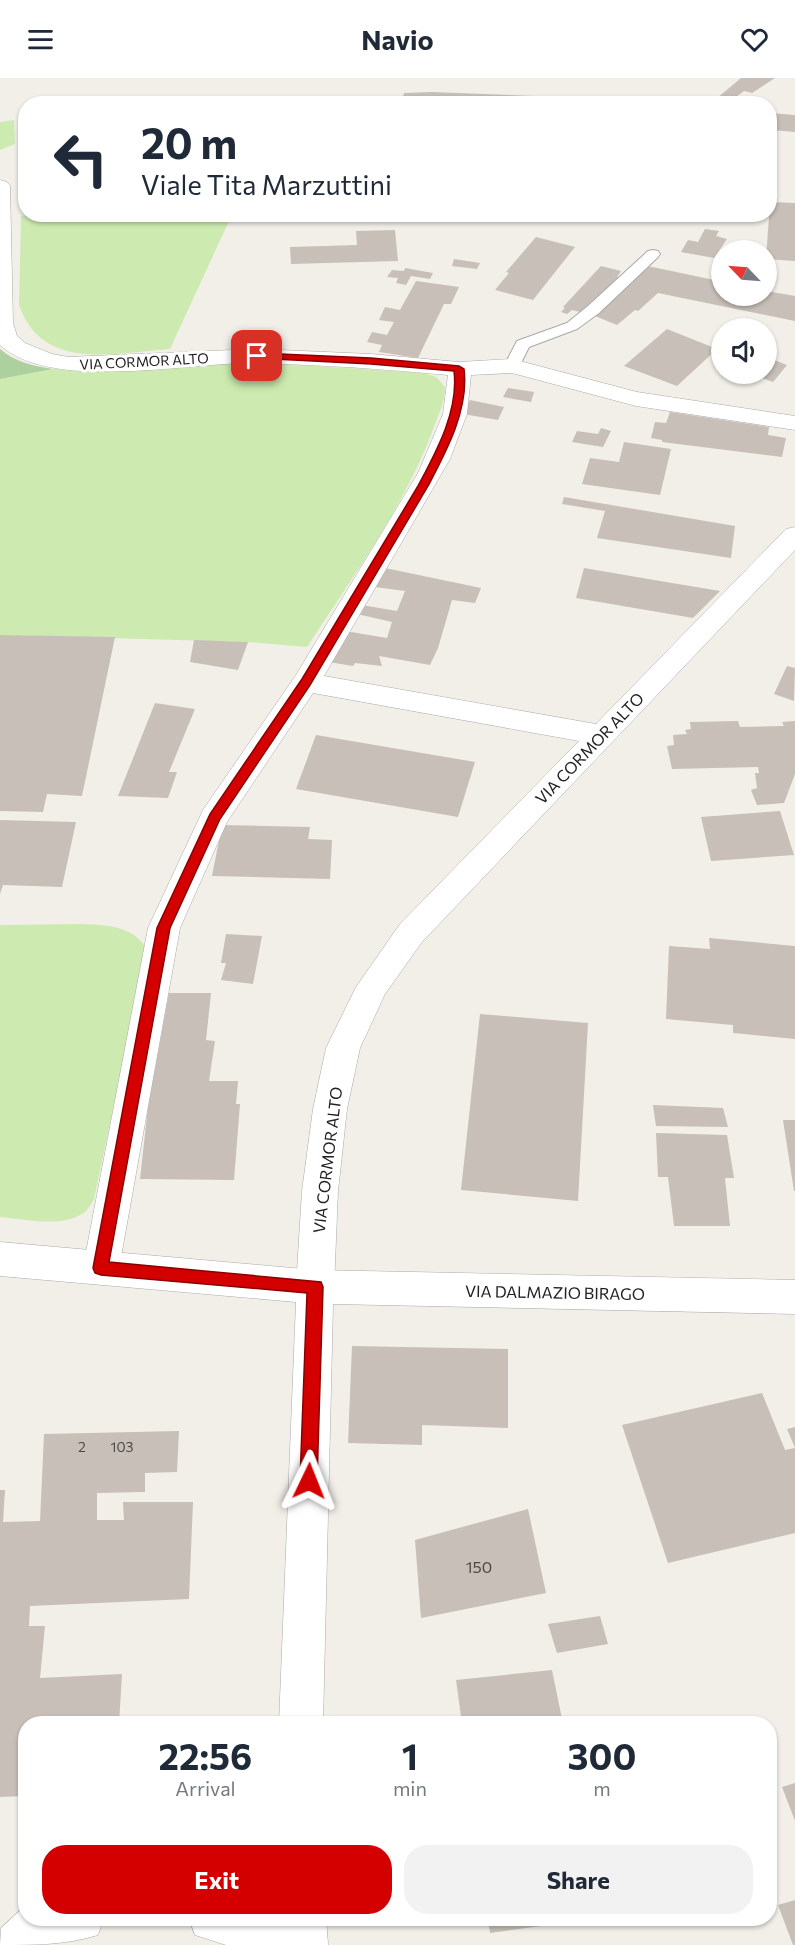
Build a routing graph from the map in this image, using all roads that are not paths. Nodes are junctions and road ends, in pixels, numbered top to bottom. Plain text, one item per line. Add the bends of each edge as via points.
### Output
1 (0, 186) edge
2 (653, 254) dead end
3 (512, 366) junction
4 (459, 369) junction
5 (795, 423) edge
6 (795, 535) edge
7 (306, 682) junction
8 (601, 735) junction
9 (0, 1259) edge
10 (101, 1268) junction
11 (315, 1287) junction
12 (795, 1297) edge
13 (293, 1716) edge
14 (255, 1926) edge
15 (304, 1935) edge

1 - 4 street, VIA CORMOR ALTO via 2,323 6,338 29,355 85,365 257,356
2 - 3 lane via 571,326 523,344
3 - 4 street, VIA CORMOR ALTO
3 - 5 street, VIA CORMOR ALTO via 636,399
4 - 7 street via 461,386 456,409 439,456
6 - 8 street, VIA CORMOR ALTO
7 - 8 street
7 - 10 street via 214,818 164,928
8 - 11 street, VIA CORMOR ALTO via 411,933 372,987 343,1048 330,1109 320,1191
9 - 10 street, VIA DALMAZIO BIRAGO
10 - 11 street, VIA DALMAZIO BIRAGO
11 - 12 street, VIA DALMAZIO BIRAGO
11 - 13 street, VIA CORMOR ALTO
14 - 15 street

